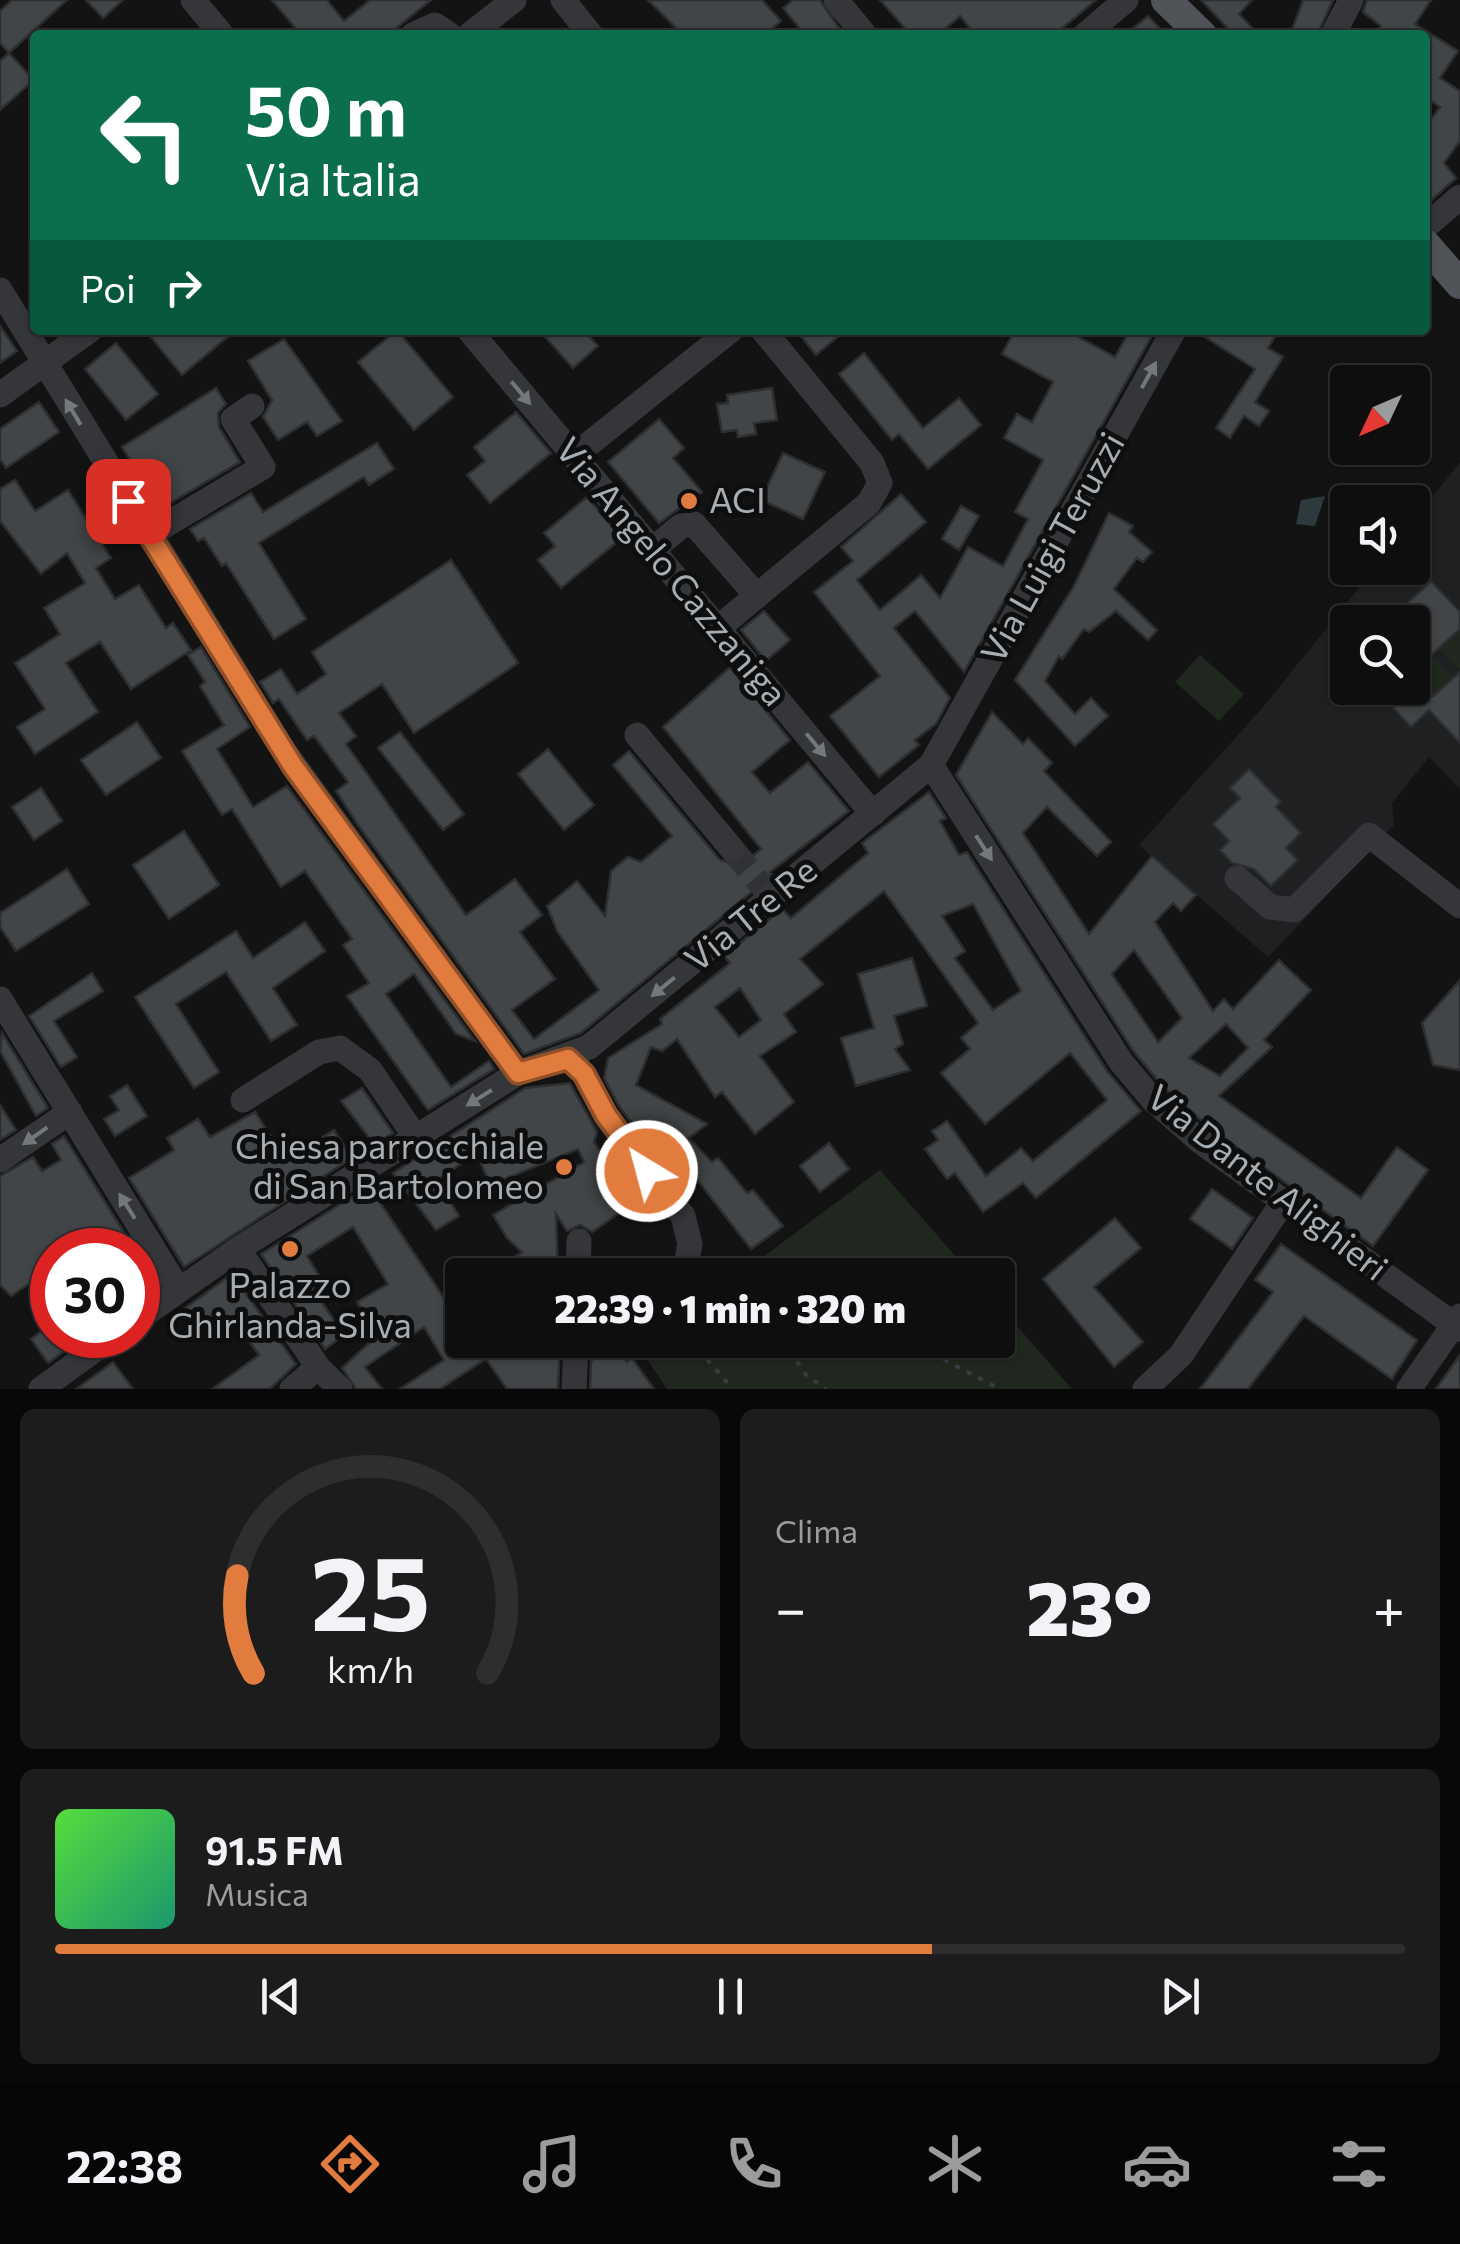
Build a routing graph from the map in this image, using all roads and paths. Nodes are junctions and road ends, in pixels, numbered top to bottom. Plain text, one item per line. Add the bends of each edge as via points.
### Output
1 (514, 0) edge
2 (563, 0) edge
3 (836, 0) edge
4 (1126, 0) edge
5 (1166, 0) edge
6 (1350, 0) edge
7 (196, 1) edge
8 (218, 30) edge
9 (475, 30) edge
10 (587, 30) edge
11 (861, 30) edge
12 (1091, 30) edge
13 (1197, 30) edge
14 (1335, 30) edge
15 (1460, 196) edge
16 (1430, 223) edge
17 (1430, 250) edge
18 (1460, 284) edge
19 (0, 290) edge
20 (84, 335) edge
21 (472, 335) edge
22 (725, 335) edge
23 (766, 335) edge
24 (1171, 335) edge
25 (45, 365) junction
26 (0, 395) edge
27 (252, 406) dead end
28 (574, 456) junction
29 (148, 534) junction
30 (652, 550) junction
31 (757, 596) junction
32 (718, 628) junction
33 (636, 735) dead end
34 (932, 766) junction
35 (874, 814) junction
36 (732, 849) tunnel mouth
37 (1238, 878) dead end
38 (1458, 900) edge
39 (0, 999) edge
40 (567, 1058) junction
41 (518, 1073) junction
42 (244, 1100) dead end
43 (70, 1112) junction
44 (416, 1138) junction
45 (0, 1160) edge
46 (1283, 1202) junction
47 (579, 1241) dead end
48 (238, 1249) junction
49 (578, 1258) edge
50 (687, 1258) edge
51 (178, 1289) junction
52 (160, 1302) edge
53 (1458, 1323) edge
54 (83, 1358) edge
55 (576, 1358) edge
56 (706, 1358) edge
57 (794, 1358) edge
58 (941, 1358) edge
59 (318, 1367) junction
60 (41, 1389) edge
61 (292, 1389) edge
62 (340, 1389) edge
63 (574, 1389) edge
64 (734, 1389) edge
65 (826, 1389) edge
66 (1000, 1389) edge
67 (1146, 1389) edge
68 (1409, 1389) edge

1 - 9 street
2 - 10 street
3 - 11 street
4 - 12 street
5 - 13 main road
6 - 14 street
7 - 8 street
15 - 16 street
17 - 18 main road
19 - 25 street
20 - 25 street
21 -> 28 street, Via Angelo Cazzaniga
22 - 28 street
23 - 31 street via 872,463 880,483 868,503
34 -> 24 street, Via Luigi Teruzzi
25 - 26 street
29 -> 25 street
27 - 29 street via 232,419 263,467
28 - 30 street, Via Angelo Cazzaniga
29 - 41 street via 293,766
30 - 31 street via 680,526 694,524
30 - 32 street, Via Angelo Cazzaniga
31 - 32 street
32 -> 35 street, Via Angelo Cazzaniga
33 - 36 street
34 - 35 street, Via Tre Re
34 -> 46 street, Via Dante Alighieri via 1127,1071 1174,1120
35 -> 40 street, Via Tre Re
37 - 38 street via 1270,907 1294,910 1369,835
39 - 43 street
40 - 41 street, Via Tre Re
40 - 50 street via 680,1210
41 -> 44 street, Via Tre Re
42 - 44 street via 319,1052 344,1049 370,1070
43 -> 45 street
51 -> 43 street
44 - 48 street, Via Tre Re
46 - 53 street, Via Dante Alighieri
46 - 67 street via 1181,1355
47 - 49 street
48 - 51 street, Via Tre Re
48 - 59 street
51 - 52 street, Via Tre Re
53 - 68 street
54 - 60 street
55 - 63 street
56 - 64 path
57 - 65 path
58 - 66 path
59 - 61 street
59 - 62 street

